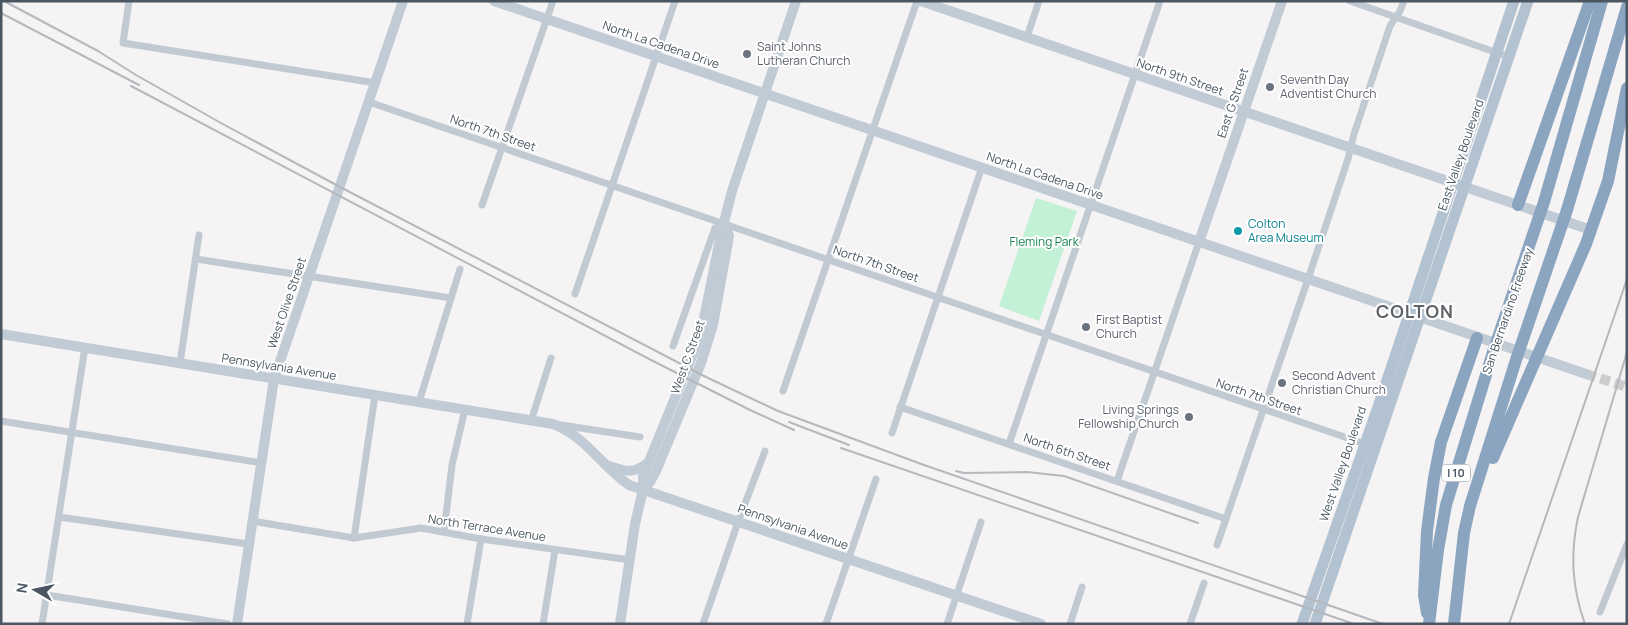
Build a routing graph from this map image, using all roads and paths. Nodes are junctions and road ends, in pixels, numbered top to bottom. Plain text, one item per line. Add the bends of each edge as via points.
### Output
1 (129, 1) edge
2 (403, 1) edge
3 (494, 1) edge
4 (553, 1) edge
5 (675, 1) edge
6 (796, 1) edge
7 (917, 1) edge
8 (921, 1) edge
9 (1039, 1) edge
10 (1160, 1) edge
11 (1282, 1) edge
12 (1350, 1) edge
13 (1404, 1) edge
14 (1514, 1) edge
15 (1528, 1) edge
16 (1590, 1) edge
17 (1602, 1) edge
18 (1627, 8) edge
19 (1396, 18) junction
20 (548, 19) junction
21 (1027, 37) junction
22 (1496, 53) junction
23 (656, 56) junction
24 (1509, 57) junction
25 (1136, 75) junction
26 (376, 83) junction
27 (1627, 88) edge
28 (765, 93) junction
29 (369, 102) junction
30 (1243, 112) junction
31 (873, 130) junction
32 (503, 148) junction
33 (1350, 148) junction
34 (982, 167) junction
35 (1453, 184) junction
36 (612, 185) junction
37 (1465, 188) junction
38 (482, 205) dead end
39 (1090, 205) junction
40 (1518, 205) junction
41 (724, 224) junction
42 (1590, 230) junction
43 (199, 235) dead end
44 (1199, 242) junction
45 (196, 259) junction
46 (829, 259) junction
47 (460, 269) dead end
48 (310, 276) junction
49 (1308, 279) junction
50 (575, 294) dead end
51 (451, 298) junction
52 (939, 298) junction
53 (1414, 316) junction
54 (1, 334) edge
55 (1047, 335) junction
56 (1477, 338) junction
57 (673, 346) dead end
58 (85, 347) junction
59 (551, 358) dead end
60 (180, 363) junction
61 (1154, 373) junction
62 (1586, 374) tunnel mouth
63 (274, 380) junction
64 (783, 391) dead end
65 (376, 395) junction
66 (418, 402) junction
67 (900, 406) junction
68 (465, 409) junction
69 (1262, 410) junction
70 (1, 421) edge
71 (531, 421) junction
72 (553, 424) junction
73 (72, 432) junction
74 (892, 433) dead end
75 (640, 437) dead end
76 (1009, 444) junction
77 (1370, 446) junction
78 (765, 451) dead end
79 (262, 463) junction
80 (648, 463) junction
81 (608, 466) junction
82 (876, 479) dead end
83 (1117, 481) junction
84 (643, 490) junction
85 (1470, 506) junction
86 (59, 517) junction
87 (1226, 520) junction
88 (252, 521) junction
89 (738, 522) junction
90 (981, 522) dead end
91 (1336, 526) junction
92 (444, 532) junction
93 (354, 538) junction
94 (481, 539) junction
95 (248, 544) junction
96 (1627, 544) edge
97 (1217, 545) dead end
98 (555, 550) junction
99 (630, 560) junction
100 (848, 560) junction
101 (1337, 562) junction
102 (1204, 583) dead end
103 (1082, 587) dead end
104 (47, 595) junction
105 (1428, 595) junction
106 (956, 596) junction
107 (1600, 612) dead end
108 (42, 624) edge
109 (228, 624) edge
110 (237, 624) edge
111 (468, 624) edge
112 (543, 624) edge
113 (620, 624) edge
114 (703, 624) edge
115 (826, 624) edge
116 (947, 624) edge
117 (1041, 624) edge
118 (1070, 624) edge
119 (1190, 624) edge
120 (1302, 624) edge
121 (1315, 624) edge
122 (1429, 624) edge
123 (1454, 624) edge

1 - 26 street via 123,43
2 - 26 street, West Olive Street
3 - 20 street, North La Cadena Drive
4 - 20 street
5 - 23 street
6 - 28 street, West C Street
7 - 31 street
8 - 21 street, North 9th Street
9 - 21 street
10 - 25 street
11 - 30 street, East G Street
12 - 19 street
13 - 19 street
14 - 22 main road, East Valley Boulevard
15 - 24 main road, East Valley Boulevard
16 - 40 highway
17 - 105 highway, San Bernardino Freeway / I 10 via 1537,225 1493,352 1446,505
18 - 85 highway, San Bernardino Freeway / I 10 via 1568,210
19 - 22 street
19 - 33 street via 1390,26
20 - 23 street, North La Cadena Drive
20 - 32 street
21 - 25 street, North 9th Street
22 - 24 street
22 - 35 main road, East Valley Boulevard
23 - 28 street, North La Cadena Drive
23 - 36 street
24 - 37 main road, East Valley Boulevard
25 - 30 street, North 9th Street
25 - 39 street
26 - 29 street, West Olive Street
27 - 42 highway via 1608,181
28 - 31 street, North La Cadena Drive
28 - 41 street, West C Street
29 - 32 street, North 7th Street
29 - 48 street, West Olive Street
30 - 33 street, North 9th Street
30 - 44 street, East G Street
31 - 34 street, North La Cadena Drive
31 - 46 street
32 - 36 street, North 7th Street
32 - 38 street
33 - 35 street, North 9th Street
33 - 49 street
34 - 39 street, North La Cadena Drive
34 - 52 street
35 - 37 street, North 9th Street
35 - 53 main road, East Valley Boulevard
36 - 41 street, North 7th Street
36 - 50 street
37 - 40 street, North 9th Street
37 - 53 main road, East Valley Boulevard
39 - 44 street, North La Cadena Drive
39 - 55 street
40 - 42 street, North 9th Street
41 - 46 street, North 7th Street
41 - 57 street via 715,228
41 - 80 street, West C Street via 702,328
41 - 84 street, West C Street via 729,236 718,302 706,348 656,471
42 - 85 highway via 1569,286
43 - 45 street
44 - 49 street, North La Cadena Drive
44 - 61 street
45 - 48 street
45 - 60 street
46 - 52 street, North 7th Street
46 - 64 street
47 - 51 street
48 - 51 street
48 - 63 street, West Olive Street
49 - 53 street, North La Cadena Drive
49 - 69 street
51 - 66 street
52 - 55 street, North 7th Street
52 - 67 street
53 - 56 street, North La Cadena Drive
53 - 77 main road, West Valley Boulevard
54 - 58 street, Pennsylvania Avenue
55 - 61 street, North 7th Street
55 - 76 street
56 - 62 street, North La Cadena Drive
56 - 105 highway via 1441,442 1434,478 1427,531
58 - 60 street, Pennsylvania Avenue
58 - 73 street
59 - 71 street
60 - 63 street, Pennsylvania Avenue
61 - 69 street, North 7th Street
61 - 83 street
63 - 65 street, Pennsylvania Avenue
63 - 79 street, West Olive Street
65 - 66 street, Pennsylvania Avenue
65 - 93 street
66 - 68 street, Pennsylvania Avenue
67 - 74 street
67 - 76 street, North 6th Street
68 - 71 street, Pennsylvania Avenue
68 - 92 street via 452,465
69 - 77 street, North 7th Street
69 - 87 street
70 - 73 street
71 - 72 street, Pennsylvania Avenue
72 - 75 street, Pennsylvania Avenue
72 - 81 street, Pennsylvania Avenue via 571,432
73 - 79 street
73 - 86 street
76 - 83 street, North 6th Street
77 - 91 main road, West Valley Boulevard
77 - 101 main road, West Valley Boulevard
78 - 89 street
79 - 88 street, West Olive Street
80 - 81 street via 638,470 629,471
80 - 84 street, West C Street via 643,476
81 - 84 street, Pennsylvania Avenue via 621,479
82 - 100 street
83 - 87 street, North 6th Street
84 - 89 street, Pennsylvania Avenue
84 - 99 street, West C Street
85 - 123 highway, San Bernardino Freeway / I 10
86 - 95 street
86 - 104 street
87 - 97 street
88 - 93 street, North Terrace Avenue
88 - 95 street, West Olive Street
89 - 100 street, Pennsylvania Avenue
89 - 114 street
90 - 106 street
91 - 101 main road via 1337,535 1331,555
91 - 120 main road, West Valley Boulevard
92 - 93 street, North Terrace Avenue via 421,528
92 - 94 street, North Terrace Avenue
94 - 98 street, North Terrace Avenue
94 - 111 street
95 - 110 street, West Olive Street
96 - 107 street
98 - 99 street, North Terrace Avenue
98 - 112 street
99 - 113 street, West C Street
100 - 106 street, Pennsylvania Avenue
100 - 115 street
101 - 121 main road, West Valley Boulevard
102 - 119 street
103 - 118 street
104 - 108 street
104 - 109 street
105 - 122 highway
106 - 116 street
106 - 117 street, Pennsylvania Avenue

